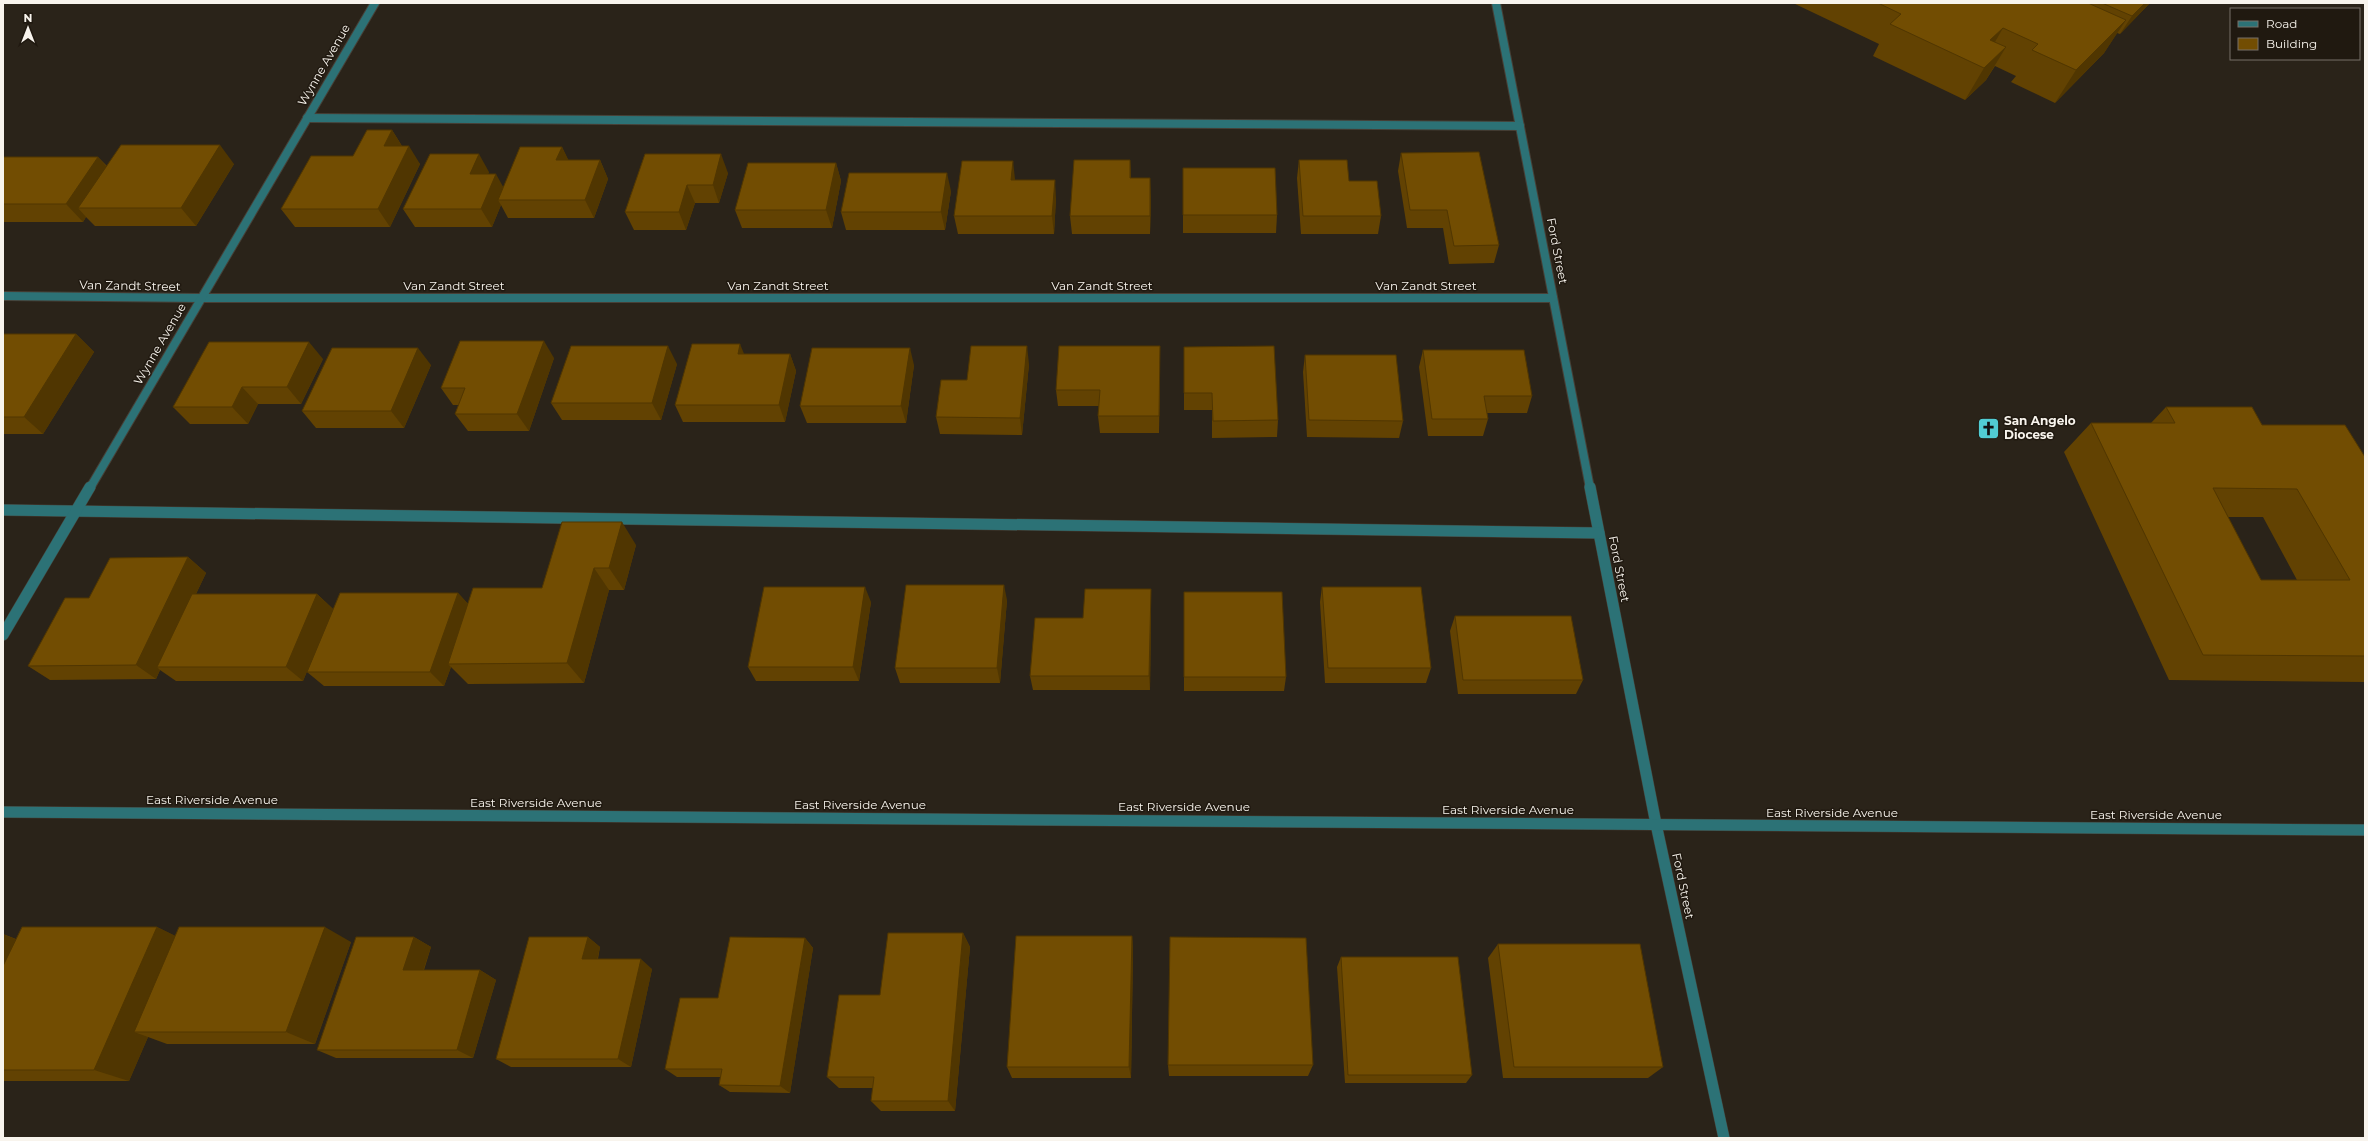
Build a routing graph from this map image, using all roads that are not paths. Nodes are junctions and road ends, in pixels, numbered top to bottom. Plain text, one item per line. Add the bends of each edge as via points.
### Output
1 (375, 3) edge
2 (1496, 3) edge
3 (307, 118) junction
4 (1520, 126) junction
5 (3, 296) edge
6 (201, 298) junction
7 (1554, 298) junction
8 (3, 510) edge
9 (76, 510) junction
10 (1599, 533) junction
11 (3, 635) edge
12 (3, 812) edge
13 (1656, 824) junction
14 (2365, 830) edge
15 (1724, 1138) edge

1 - 3 street, Wynne Avenue
2 - 4 street, Ford Street
3 - 4 street
3 - 6 street, Wynne Avenue
4 - 7 street, Ford Street
5 - 6 street, Van Zandt Street
6 - 7 street, Van Zandt Street
6 - 9 street, Wynne Avenue
7 - 10 street, Ford Street
8 - 9 street
9 - 10 street
9 - 11 street, Wynne Avenue
10 - 13 street, Ford Street
12 - 13 street, East Riverside Avenue
13 - 14 street, East Riverside Avenue
13 - 15 street, Ford Street

